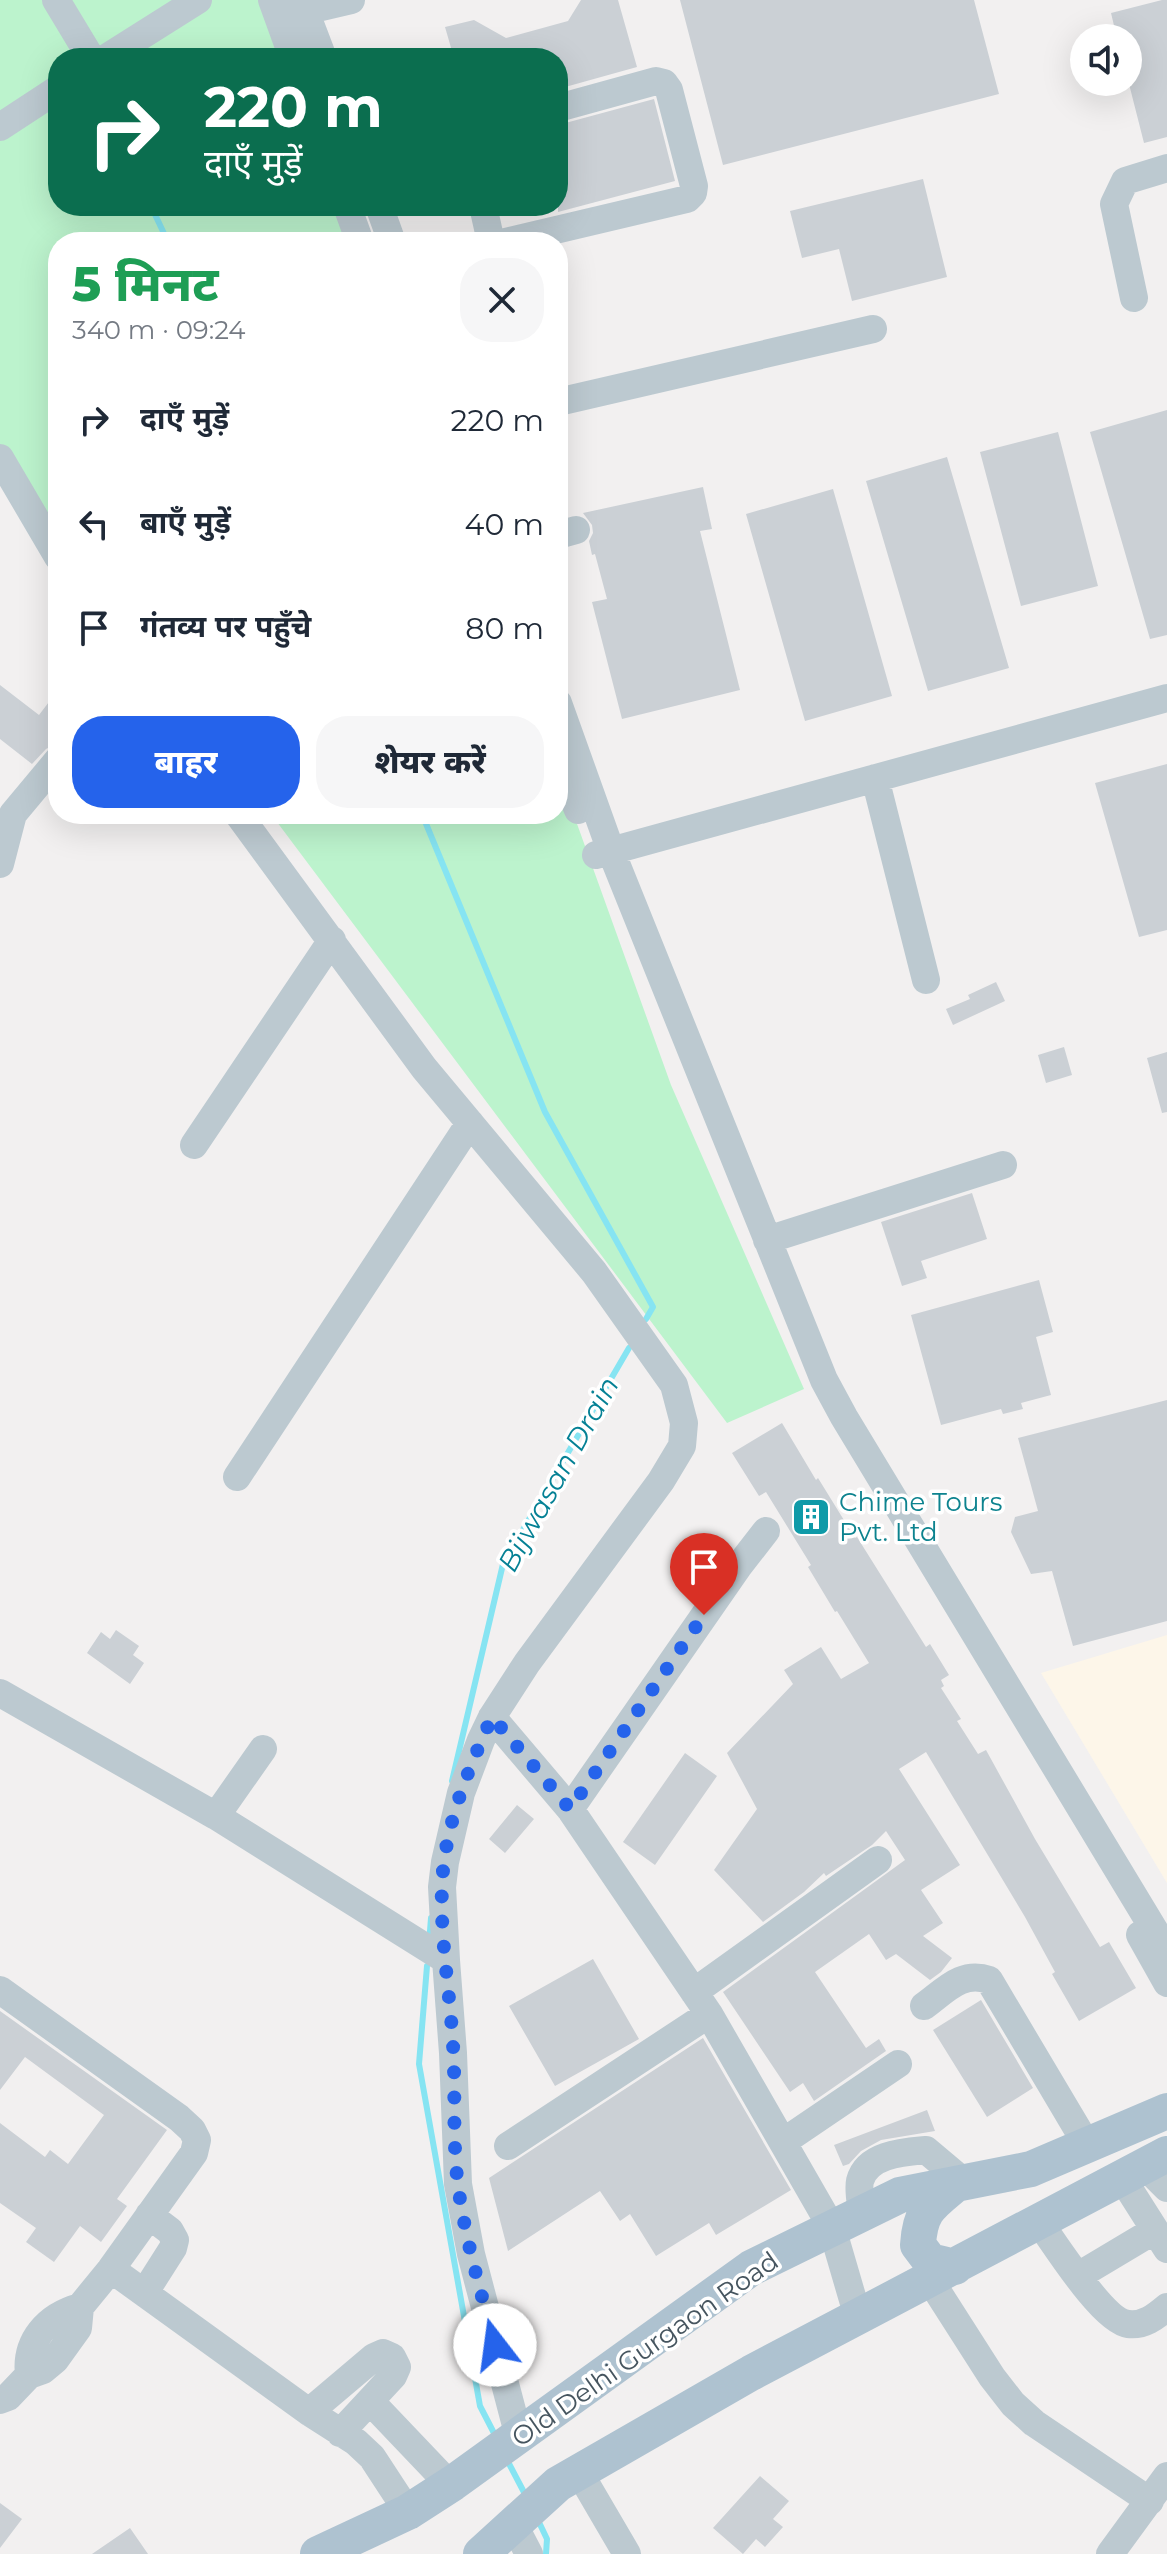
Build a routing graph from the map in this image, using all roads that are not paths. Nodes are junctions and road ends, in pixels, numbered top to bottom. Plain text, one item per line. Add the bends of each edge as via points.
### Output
1 (56, 0) edge
2 (198, 0) edge
3 (272, 0) edge
4 (351, 0) edge
5 (303, 6) edge
6 (85, 48) edge
7 (122, 48) edge
8 (289, 48) edge
9 (319, 48) edge
10 (48, 94) edge
11 (568, 105) edge
12 (4, 116) edge
13 (1167, 168) edge
14 (547, 232) edge
15 (1134, 298) dead end
16 (873, 329) dead end
17 (568, 400) edge
18 (0, 458) edge
19 (48, 540) edge
20 (1167, 698) edge
21 (568, 736) edge
22 (48, 772) edge
23 (875, 778) junction
24 (568, 781) edge
25 (245, 824) edge
26 (603, 853) junction
27 (0, 864) edge
28 (332, 940) junction
29 (926, 980) dead end
30 (470, 1123) junction
31 (194, 1145) dead end
32 (1003, 1165) dead end
33 (767, 1240) junction
34 (237, 1477) dead end
35 (766, 1531) dead end
36 (0, 1693) edge
37 (492, 1717) junction
38 (263, 1749) dead end
39 (570, 1809) junction
40 (216, 1816) junction
41 (878, 1860) dead end
42 (1167, 1951) edge
43 (446, 1960) junction
44 (1167, 1983) edge
45 (0, 1990) edge
46 (701, 2003) junction
47 (924, 2006) dead end
48 (898, 2064) dead end
49 (1167, 2111) edge
50 (783, 2142) junction
51 (1087, 2145) junction
52 (508, 2146) dead end
53 (1150, 2171) edge
54 (960, 2183) junction
55 (149, 2215) junction
56 (847, 2220) junction
57 (1039, 2222) junction
58 (1161, 2240) edge
59 (111, 2269) junction
60 (942, 2274) junction
61 (1078, 2276) junction
62 (145, 2292) junction
63 (1167, 2307) edge
64 (858, 2317) junction
65 (0, 2400) edge
66 (370, 2401) junction
67 (309, 2412) junction
68 (340, 2433) junction
69 (506, 2446) junction
70 (579, 2472) junction
71 (1167, 2476) edge
72 (450, 2485) junction
73 (1150, 2501) junction
74 (408, 2512) junction
75 (525, 2525) edge
76 (318, 2554) edge
77 (481, 2554) edge
78 (627, 2554) edge
79 (1110, 2554) edge

1 - 6 street
2 - 7 street
3 - 8 street
4 - 5 street
5 - 9 street
10 - 12 street
11 - 14 street via 664,83 693,193 687,199
13 - 15 street via 1125,181 1114,204
16 - 17 street
18 - 19 street
20 - 23 street
21 - 26 street
22 - 27 street via 13,814
23 - 26 street
23 - 29 street
24 - 26 street
25 - 28 street
26 - 33 street
26 - 44 street via 823,1411
28 - 30 street
28 - 31 street
30 - 34 street
30 - 37 street via 602,1284 674,1385 684,1423 682,1446 661,1481
32 - 33 street
33 - 42 street via 809,1347 844,1417
35 - 39 street
36 - 40 street
37 - 39 street
37 - 43 street via 450,1831 442,1887
38 - 40 street
39 - 46 street
40 - 43 street
41 - 46 street
43 - 69 street via 458,2184
45 - 55 street via 192,2130 197,2140 194,2153
46 - 50 street
46 - 52 street
47 - 51 street via 962,1978 977,1975 989,1980
48 - 50 street
49 - 51 main road, Old Delhi Gurgaon Road
50 - 56 street
51 - 54 main road, Old Delhi Gurgaon Road via 1031,2169
53 - 57 main road
53 - 58 street
54 - 56 main road, Old Delhi Gurgaon Road via 900,2195
54 - 60 main road via 930,2207 919,2225 918,2245
55 - 59 street
55 - 62 street via 175,2240
56 - 64 street
56 - 69 main road, Old Delhi Gurgaon Road via 751,2268
57 - 60 main road
57 - 61 street
58 - 61 street
59 - 62 street
59 - 65 street via 80,2307 53,2318 34,2340 29,2375
60 - 64 main road
60 - 73 street via 992,2377 1013,2404
61 - 63 street via 1101,2306 1124,2324 1140,2324
62 - 67 street
64 - 70 main road
66 - 67 street via 397,2367 383,2353
66 - 68 street
66 - 72 street
67 - 68 street
68 - 74 street via 372,2457
69 - 72 main road, Old Delhi Gurgaon Road
70 - 75 main road via 558,2484
70 - 78 street
71 - 73 street
72 - 74 main road, Old Delhi Gurgaon Road
73 - 79 street
74 - 76 main road, Old Delhi Gurgaon Road
75 - 77 main road

